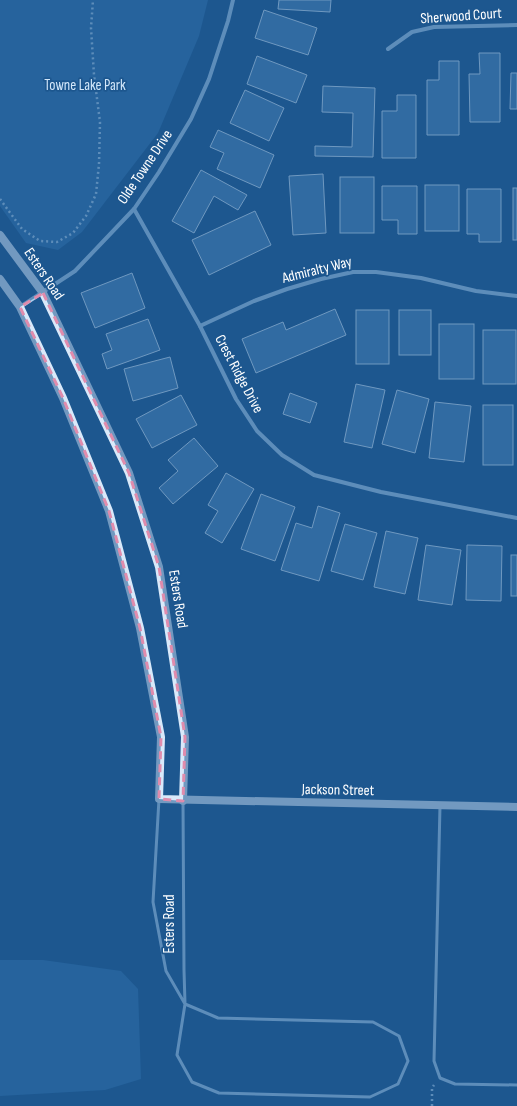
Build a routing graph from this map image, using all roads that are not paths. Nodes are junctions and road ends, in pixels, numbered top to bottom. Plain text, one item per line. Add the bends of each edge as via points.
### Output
1 (233, 0) edge
2 (517, 25) edge
3 (388, 49) dead end
4 (134, 208) junction
5 (0, 235) edge
6 (0, 279) edge
7 (43, 293) junction
8 (517, 296) edge
9 (20, 307) junction
10 (200, 326) junction
11 (517, 518) edge
12 (159, 799) junction
13 (183, 801) junction
14 (440, 806) junction
15 (517, 807) edge
16 (185, 1004) junction
17 (517, 1085) edge

1 - 4 street, Olde Towne Drive via 209,79 191,119
2 - 3 street, Sherwood Court via 434,27 412,32
4 - 7 street, Olde Towne Drive via 75,271
4 - 10 street, Crest Ridge Drive
5 - 7 street, Esters Road
6 - 9 street, Esters Road
7 - 9 street, Olde Towne Drive
7 - 13 street, Esters Road via 129,473 158,567 185,737
8 - 10 street, Admiralty Way via 476,291 421,278 376,272 353,272 321,279 254,301
9 - 12 street, Esters Road via 63,398 109,511 140,628 161,737
10 - 11 street, Crest Ridge Drive via 236,399 257,431 282,456 314,475 381,492
12 - 13 street, Jackson Street
12 - 16 lane, Esters Road via 153,902 166,971
13 - 14 street, Jackson Street
13 - 16 lane, Esters Road
14 - 15 street, Jackson Street
14 - 17 lane via 434,1061 440,1078 455,1084
16 - 16 lane, Esters Road via 218,1018 373,1022 399,1036 408,1061 398,1084 370,1097 219,1093 192,1082 177,1055

